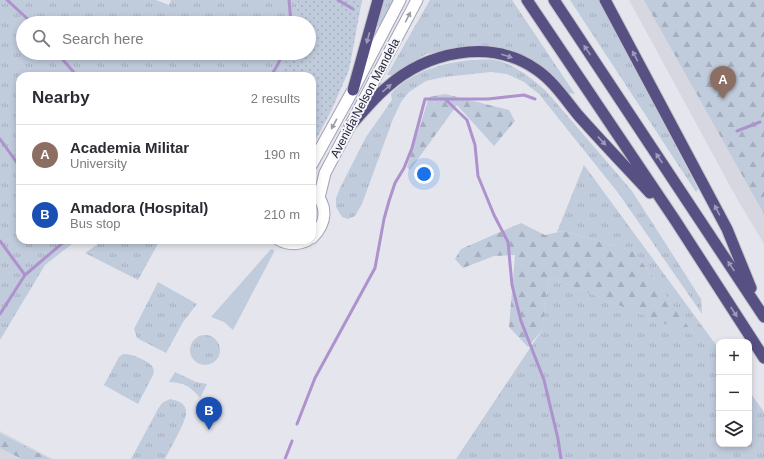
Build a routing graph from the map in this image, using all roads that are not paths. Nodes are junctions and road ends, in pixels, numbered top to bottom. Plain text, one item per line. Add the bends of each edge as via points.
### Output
1 (378, 0) edge
2 (400, 0) edge
3 (417, 0) edge
4 (527, 0) edge
5 (554, 0) edge
6 (605, 0) edge
7 (354, 90) junction
8 (350, 126) junction
9 (316, 157) edge
10 (316, 194) edge
11 (675, 220) junction
12 (316, 234) edge
13 (762, 314) edge
14 (764, 358) edge

1 -> 7 highway
2 - 7 main road, Avenida Nelson Mandela
8 -> 3 main road, Avenida Nelson Mandela
4 - 11 highway
13 -> 5 highway
13 -> 6 highway via 727,229
7 -> 9 main road, Avenida Nelson Mandela
8 - 10 main road, Avenida Nelson Mandela
8 -> 11 highway via 386,88 414,67 447,55 468,52 493,52 508,56 537,70 554,85 578,115
10 - 12 main road via 322,204 324,219
11 -> 14 highway

